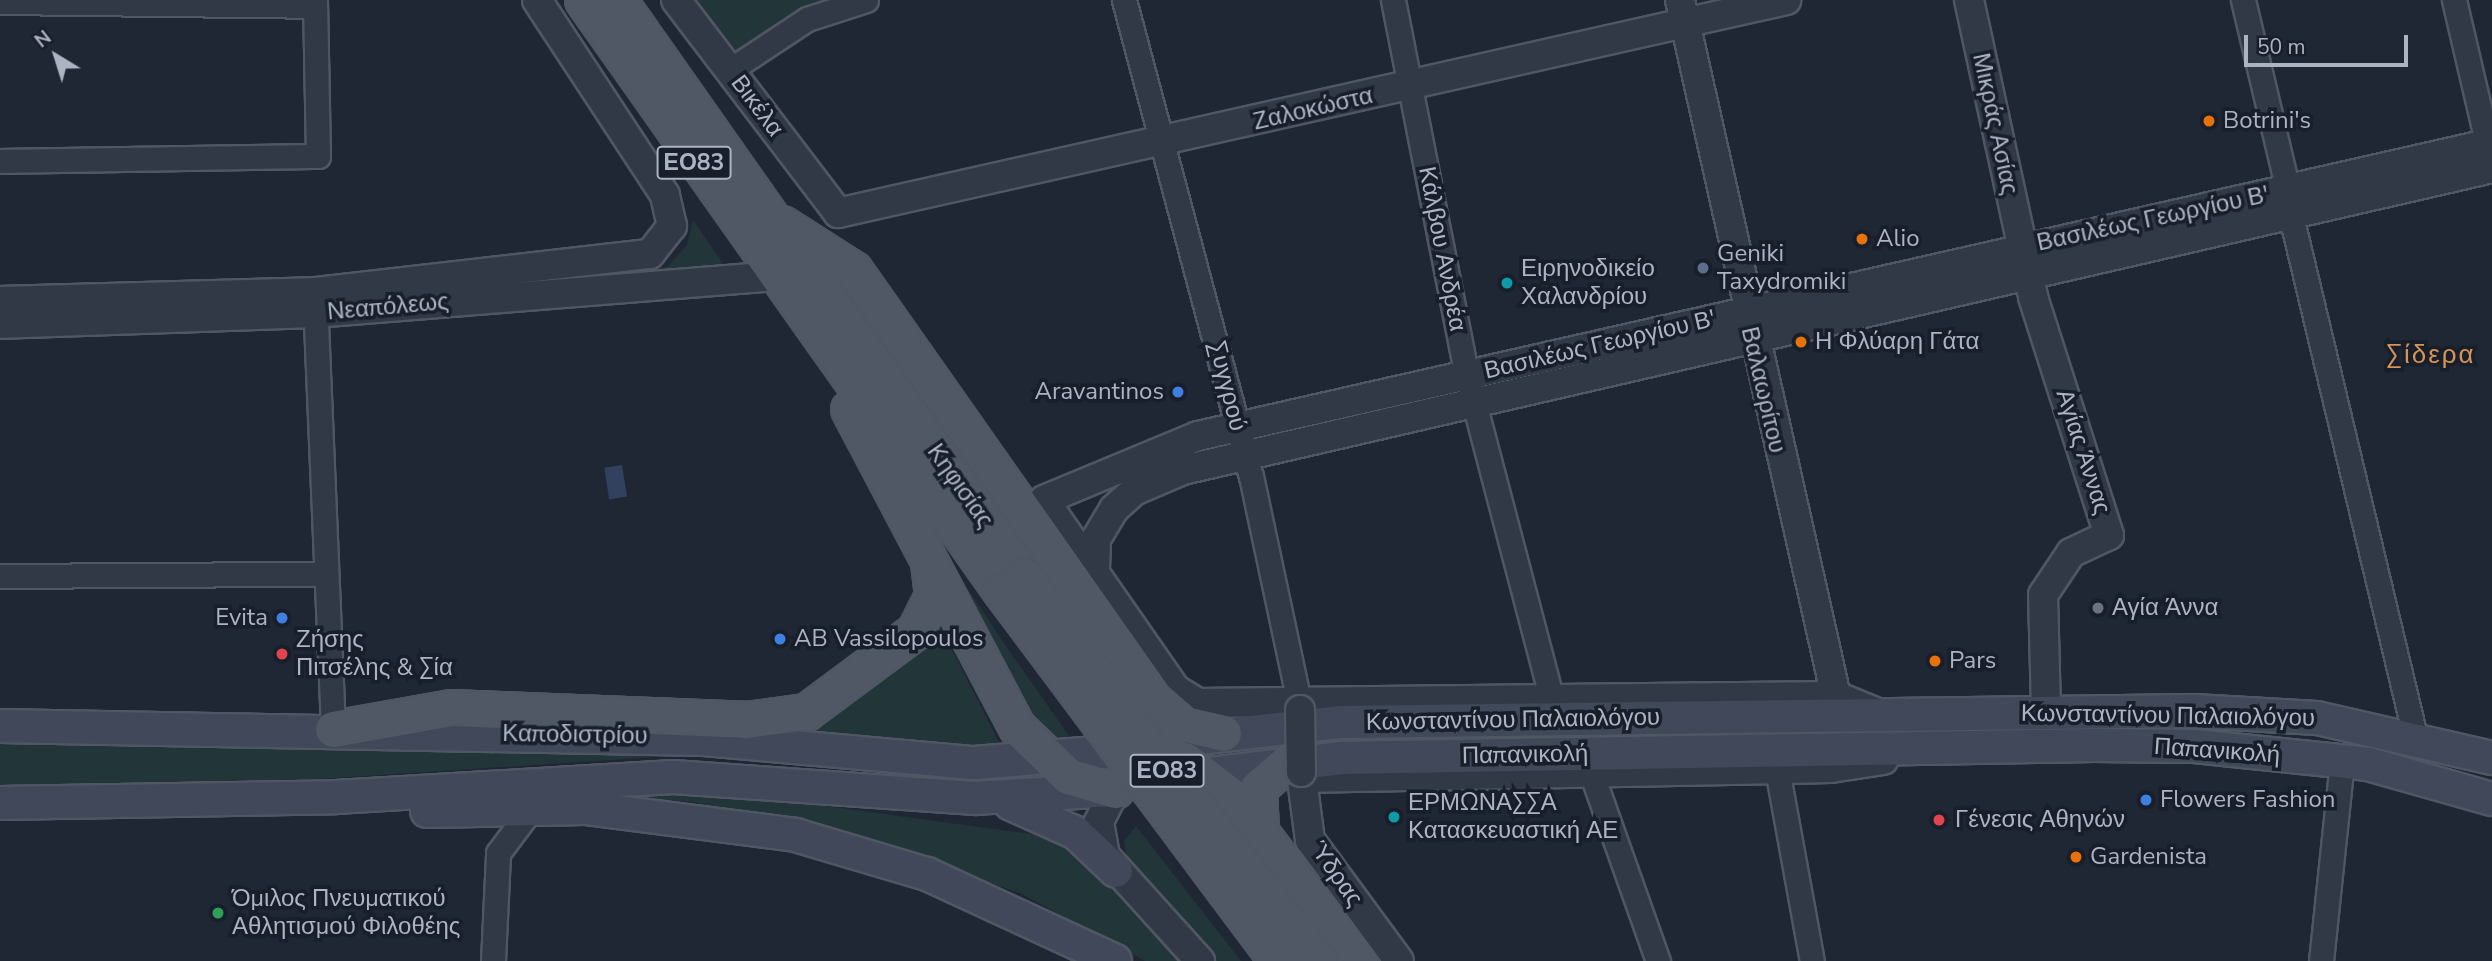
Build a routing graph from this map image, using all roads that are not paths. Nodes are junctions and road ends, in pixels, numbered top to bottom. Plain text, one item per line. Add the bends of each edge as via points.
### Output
1 (537, 0) edge
2 (583, 0) edge
3 (618, 0) edge
4 (676, 0) edge
5 (866, 0) edge
6 (1124, 0) edge
7 (1393, 0) edge
8 (1786, 0) edge
9 (1969, 0) edge
10 (2243, 0) edge
11 (2454, 0) edge
12 (10, 1) edge
13 (315, 3) edge
14 (1683, 12) edge
15 (730, 69) junction
16 (1411, 88) junction
17 (1165, 142) junction
18 (2491, 154) edge
19 (0, 161) edge
20 (2289, 203) junction
21 (838, 213) joint
22 (770, 217) junction
23 (2024, 260) junction
24 (784, 288) junction
25 (0, 301) edge
26 (315, 303) junction
27 (1745, 311) junction
28 (0, 324) edge
29 (1751, 338) junction
30 (924, 363) junction
31 (1470, 389) junction
32 (1241, 441) junction
33 (1044, 500) junction
34 (929, 561) junction
35 (1095, 569) junction
36 (325, 574) junction
37 (0, 576) edge
38 (1012, 583) junction
39 (1836, 696) junction
40 (1171, 699) junction
41 (1552, 699) junction
42 (1299, 706) junction
43 (2046, 712) junction
44 (1881, 714) junction
45 (0, 726) edge
46 (333, 729) junction
47 (1223, 733) junction
48 (2414, 736) junction
49 (1147, 748) junction
50 (1937, 749) junction
51 (2492, 758) edge
52 (1048, 761) junction
53 (2342, 761) junction
54 (1777, 769) junction
55 (1297, 770) junction
56 (1591, 772) junction
57 (1205, 773) junction
58 (1115, 790) junction
59 (335, 797) junction
60 (975, 798) junction
61 (2492, 799) edge
62 (0, 803) edge
63 (531, 809) junction
64 (1260, 830) junction
65 (1116, 871) junction
66 (493, 961) edge
67 (1115, 961) edge
68 (1200, 961) edge
69 (1278, 961) edge
70 (1318, 961) edge
71 (1359, 961) edge
72 (1399, 961) edge
73 (1658, 961) edge
74 (1812, 961) edge
75 (2321, 961) edge

1 - 26 street, Νεαπόλεως via 665,195 673,218 664,243 631,258
2 - 24 main road, Κηφισίας / ΕΟ83
3 - 22 main road, Κηφισίας / ΕΟ83
4 - 15 street, Βικέλα
5 - 15 street via 807,19
6 - 17 street, Συγγρού
7 - 16 street, Κάλβου Ανδρέα
8 - 14 street, Ζαλοκώστα
9 - 23 street, Μικράς Ασίας
10 - 20 street
11 - 18 street
12 - 13 street
13 - 19 street via 318,156
14 - 16 street, Ζαλοκώστα
14 - 27 street, Βαλαωρίτου
15 - 21 street, Βικέλα
16 - 17 street, Ζαλοκώστα
16 - 31 street, Κάλβου Ανδρέα
17 - 21 street, Ζαλοκώστα
17 - 32 street, Συγγρού
18 - 20 street, Βασιλέως Γεωργίου Β'
20 - 23 street, Βασιλέως Γεωργίου Β'
20 - 48 street
22 - 30 main road via 854,270
22 - 38 main road, Κηφισίας / ΕΟ83
23 - 27 street, Βασιλέως Γεωργίου Β'
23 - 29 street, Βασιλέως Γεωργίου Β'
23 - 43 street, Αγίας Άννας via 2109,535 2071,552 2043,595
24 - 26 street, Νεαπόλεως
24 - 34 main road
24 - 38 main road, Κηφισίας / ΕΟ83
25 - 26 street, Νεαπόλεως
26 - 28 street, Νεαπόλεως
26 - 36 street
27 - 29 street, Βαλαωρίτου
27 - 31 street, Βασιλέως Γεωργίου Β'
29 - 31 street, Βασιλέως Γεωργίου Β'
29 - 39 street, Βαλαωρίτου
30 - 33 main road via 989,424
30 - 40 main road
31 - 32 street, Βασιλέως Γεωργίου Β'
31 - 41 street, Κάλβου Ανδρέα
32 - 33 street, Βασιλέως Γεωργίου Β' via 1181,443
32 - 35 street, Βασιλέως Γεωργίου Β' via 1134,491 1100,531
32 - 42 street, Συγγρού
33 - 35 street
34 - 46 main road via 933,595 915,631 817,706 795,715 746,720 451,708
34 - 52 main road via 1017,727
35 - 40 street
36 - 37 street
36 - 46 street
38 - 69 main road, Κηφισίας / ΕΟ83, bridge
38 - 70 main road, Κηφισίας / ΕΟ83, bridge
39 - 41 street, Κωνσταντίνου Παλαιολόγου
39 - 44 street, Κωνσταντίνου Παλαιολόγου
40 - 42 street, Κωνσταντίνου Παλαιολόγου
40 - 47 main road via 1185,724
40 - 49 main road
41 - 42 street, Κωνσταντίνου Παλαιολόγου
42 - 55 street, Συγγρού, bridge
43 - 44 main road, Κωνσταντίνου Παλαιολόγου
43 - 48 main road, Κωνσταντίνου Παλαιολόγου via 2264,713
44 - 47 main road, Κωνσταντίνου Παλαιολόγου via 1341,722
45 - 46 main road, Καποδιστρίου
46 - 52 main road, Καποδιστρίου via 704,738 885,758
47 - 49 main road, Κωνσταντίνου Παλαιολόγου
48 - 51 main road, Κωνσταντίνου Παλαιολόγου
49 - 52 main road, Καποδιστρίου
49 - 57 main road
49 - 58 main road
50 - 53 main road, Παπανικολή via 2194,746
50 - 54 street, Παπανικολή via 1831,768
50 - 55 main road, Παπανικολή
52 - 58 main road via 1068,776
53 - 61 main road, Παπανικολή
53 - 75 street
54 - 56 street, Παπανικολή
54 - 74 street
55 - 56 street, Παπανικολή
55 - 57 main road, Παπανικολή
55 - 64 main road via 1258,788
55 - 72 street, Ύδρας via 1310,840
56 - 73 street
57 - 58 main road, Παπανικολή
57 - 64 main road
58 - 60 main road, Καποδιστρίου
58 - 65 street via 1105,804 1099,839
59 - 60 main road, Καποδιστρίου via 673,777
59 - 62 main road, Καποδιστρίου
59 - 63 main road via 407,811
60 - 65 main road via 1053,819
63 - 66 street via 498,853
63 - 67 main road via 681,815 795,835 927,874
64 - 71 main road
65 - 68 street

